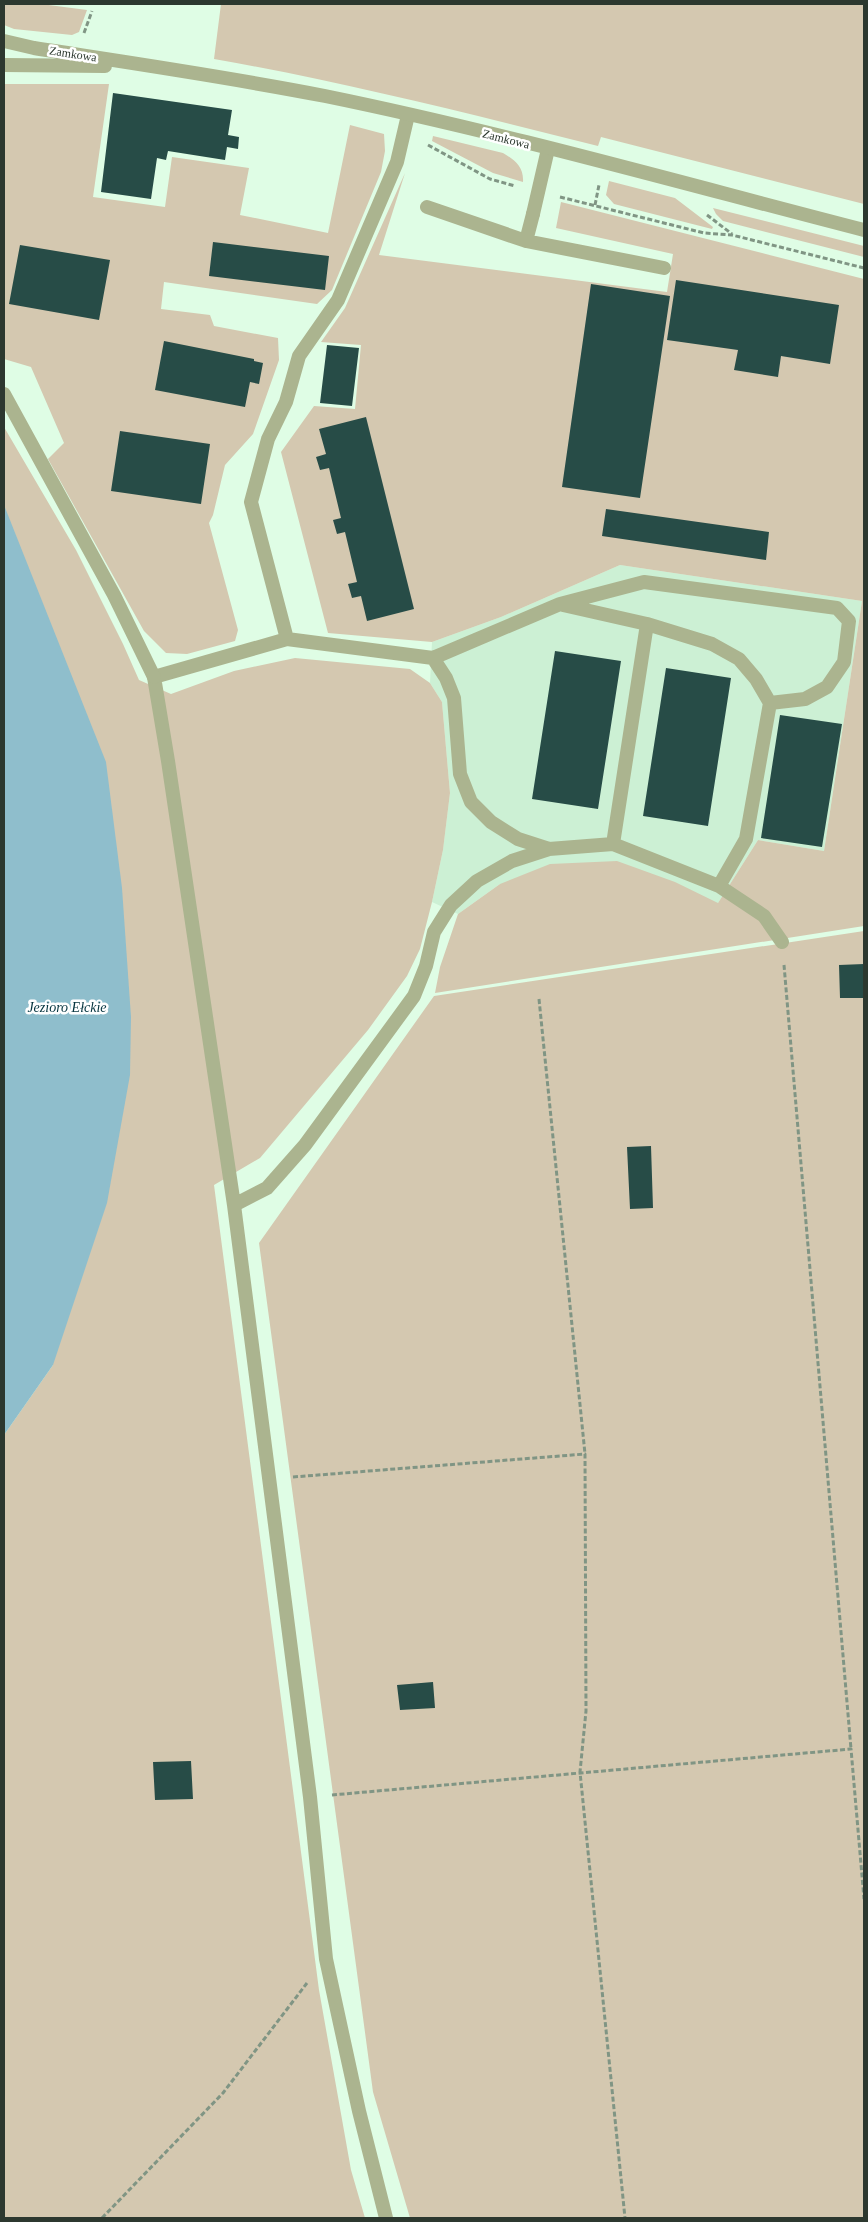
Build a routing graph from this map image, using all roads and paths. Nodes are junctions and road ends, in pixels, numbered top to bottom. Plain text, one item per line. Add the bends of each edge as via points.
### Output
1 (4, 41) edge
2 (4, 65) edge
3 (143, 65) junction
4 (408, 115) junction
5 (405, 132) junction
6 (548, 149) junction
7 (538, 192) junction
8 (427, 207) dead end
9 (864, 230) edge
10 (526, 242) junction
11 (664, 268) dead end
12 (864, 268) edge
13 (4, 394) edge
14 (560, 604) junction
15 (647, 624) junction
16 (287, 639) junction
17 (433, 658) junction
18 (154, 678) junction
19 (770, 703) junction
20 (613, 844) junction
21 (549, 849) junction
22 (719, 886) junction
23 (782, 942) joint
24 (539, 999) dead end
25 (234, 1205) junction
26 (585, 1454) junction
27 (270, 1478) junction
28 (851, 1749) junction
29 (580, 1772) junction
30 (310, 1797) junction
31 (864, 1899) edge
32 (326, 1959) junction
33 (102, 2218) edge
34 (386, 2218) edge
35 (624, 2218) edge

1 - 3 street, Zamkowa
2 - 3 street, Zamkowa
3 - 4 street, Zamkowa via 252,82
4 - 5 street
4 - 6 street, Zamkowa
5 - 7 path via 490,179
5 - 16 street via 397,162 338,300 299,356 286,402 268,439 251,502
6 - 7 street
6 - 9 street, Zamkowa
7 - 10 street
7 - 12 path
8 - 10 street
10 - 11 street
13 - 18 street via 114,595
14 - 15 street
14 - 17 street
14 - 19 street via 644,582 837,608 849,621 844,662 827,687 805,699
15 - 19 street via 712,644 739,659
15 - 20 street
16 - 17 street
16 - 18 street
17 - 21 street via 454,698 460,774 471,802 491,822 518,839
18 - 25 street
19 - 22 street via 746,839
20 - 21 street
20 - 22 street
21 - 25 street via 505,865 477,881 451,904 434,932 426,966 414,996 305,1145 267,1188
22 - 23 street via 764,916
23 - 28 path
24 - 26 path
25 - 27 street
26 - 27 path
26 - 29 path via 586,1711
27 - 30 street
28 - 29 path
28 - 31 path
29 - 30 path
29 - 35 path
30 - 32 street
32 - 33 path via 224,2093
32 - 34 street

